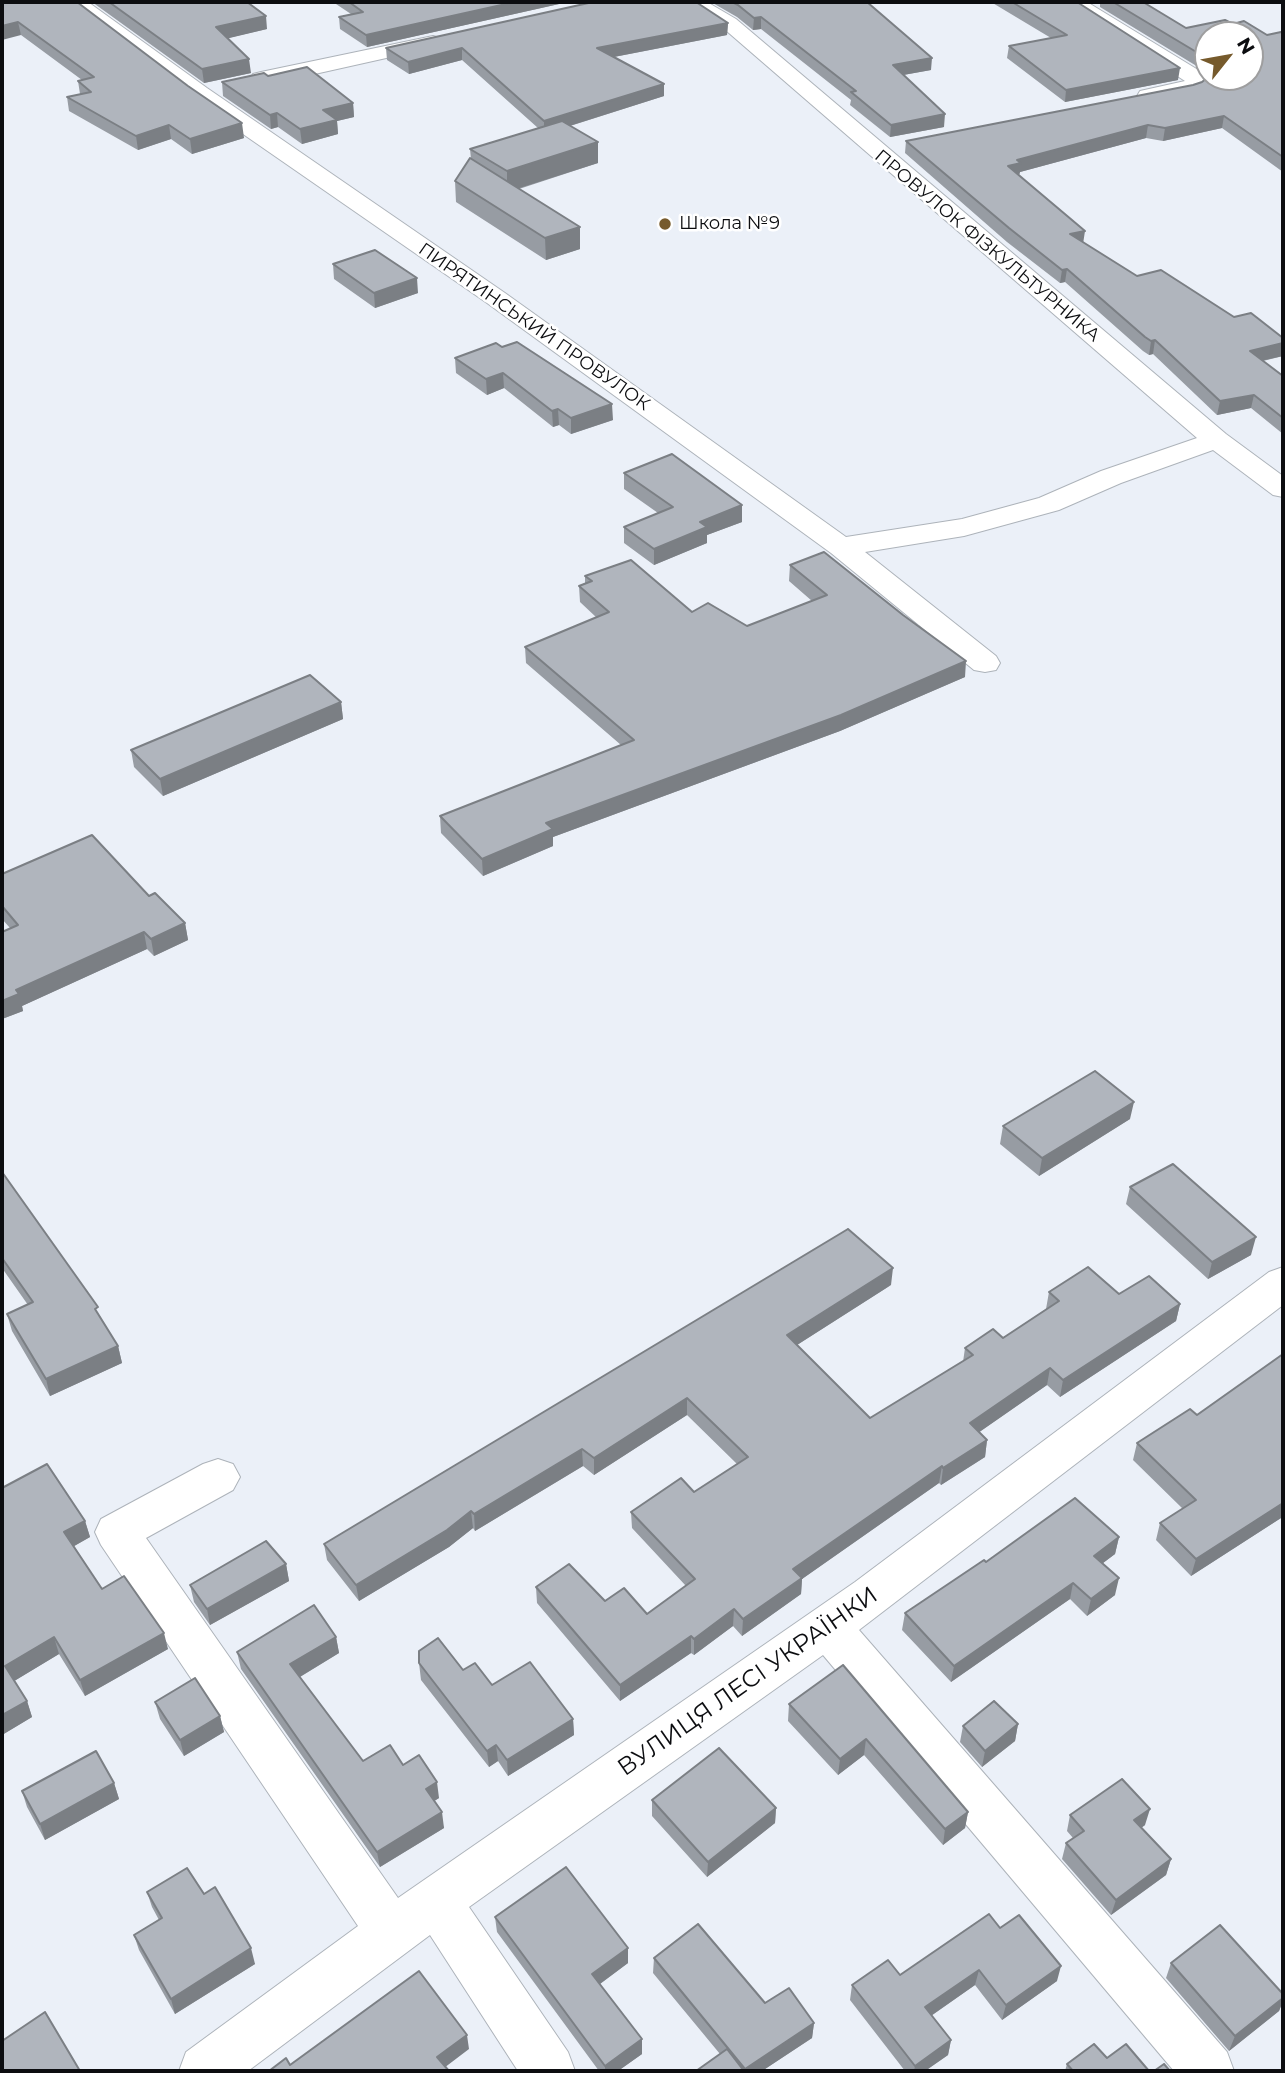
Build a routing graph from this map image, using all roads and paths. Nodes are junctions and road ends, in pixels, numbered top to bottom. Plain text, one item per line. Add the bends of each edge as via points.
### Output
1 (75, 2) edge
2 (693, 2) edge
3 (1073, 2) edge
4 (451, 38) edge
5 (199, 93) junction
6 (1124, 101) edge
7 (900, 145) dead end
8 (874, 150) junction
9 (1216, 440) junction
10 (1283, 489) edge
11 (841, 547) junction
12 (985, 663) dead end
13 (1283, 1283) edge
14 (218, 1477) dead end
15 (828, 1627) junction
16 (436, 1901) junction
17 (392, 1932) junction
18 (205, 2071) edge
19 (549, 2071) edge
20 (1208, 2071) edge

1 - 5 street, ПИРЯТИНСЬКИЙ ПРОВУЛОК
2 - 8 street, ПРОВУЛОК ФІЗКУЛЬТУРНИКА via 729,23
3 - 6 street via 1200,81 1190,88
4 - 5 street
5 - 11 street, ПИРЯТИНСЬКИЙ ПРОВУЛОК via 496,298
7 - 8 street
8 - 9 street, ПРОВУЛОК ФІЗКУЛЬТУРНИКА
9 - 10 street, ПРОВУЛОК ФІЗКУЛЬТУРНИКА
9 - 11 street via 1049,504 964,527
11 - 12 street, ПИРЯТИНСЬКИЙ ПРОВУЛОК
13 - 15 street, ВУЛИЦЯ ЛЕСІ УКРАЇНКИ
14 - 17 street via 117,1532
15 - 16 street, ВУЛИЦЯ ЛЕСІ УКРАЇНКИ
15 - 20 street
16 - 17 street, ВУЛИЦЯ ЛЕСІ УКРАЇНКИ
16 - 19 street
17 - 18 street, ВУЛИЦЯ ЛЕСІ УКРАЇНКИ

